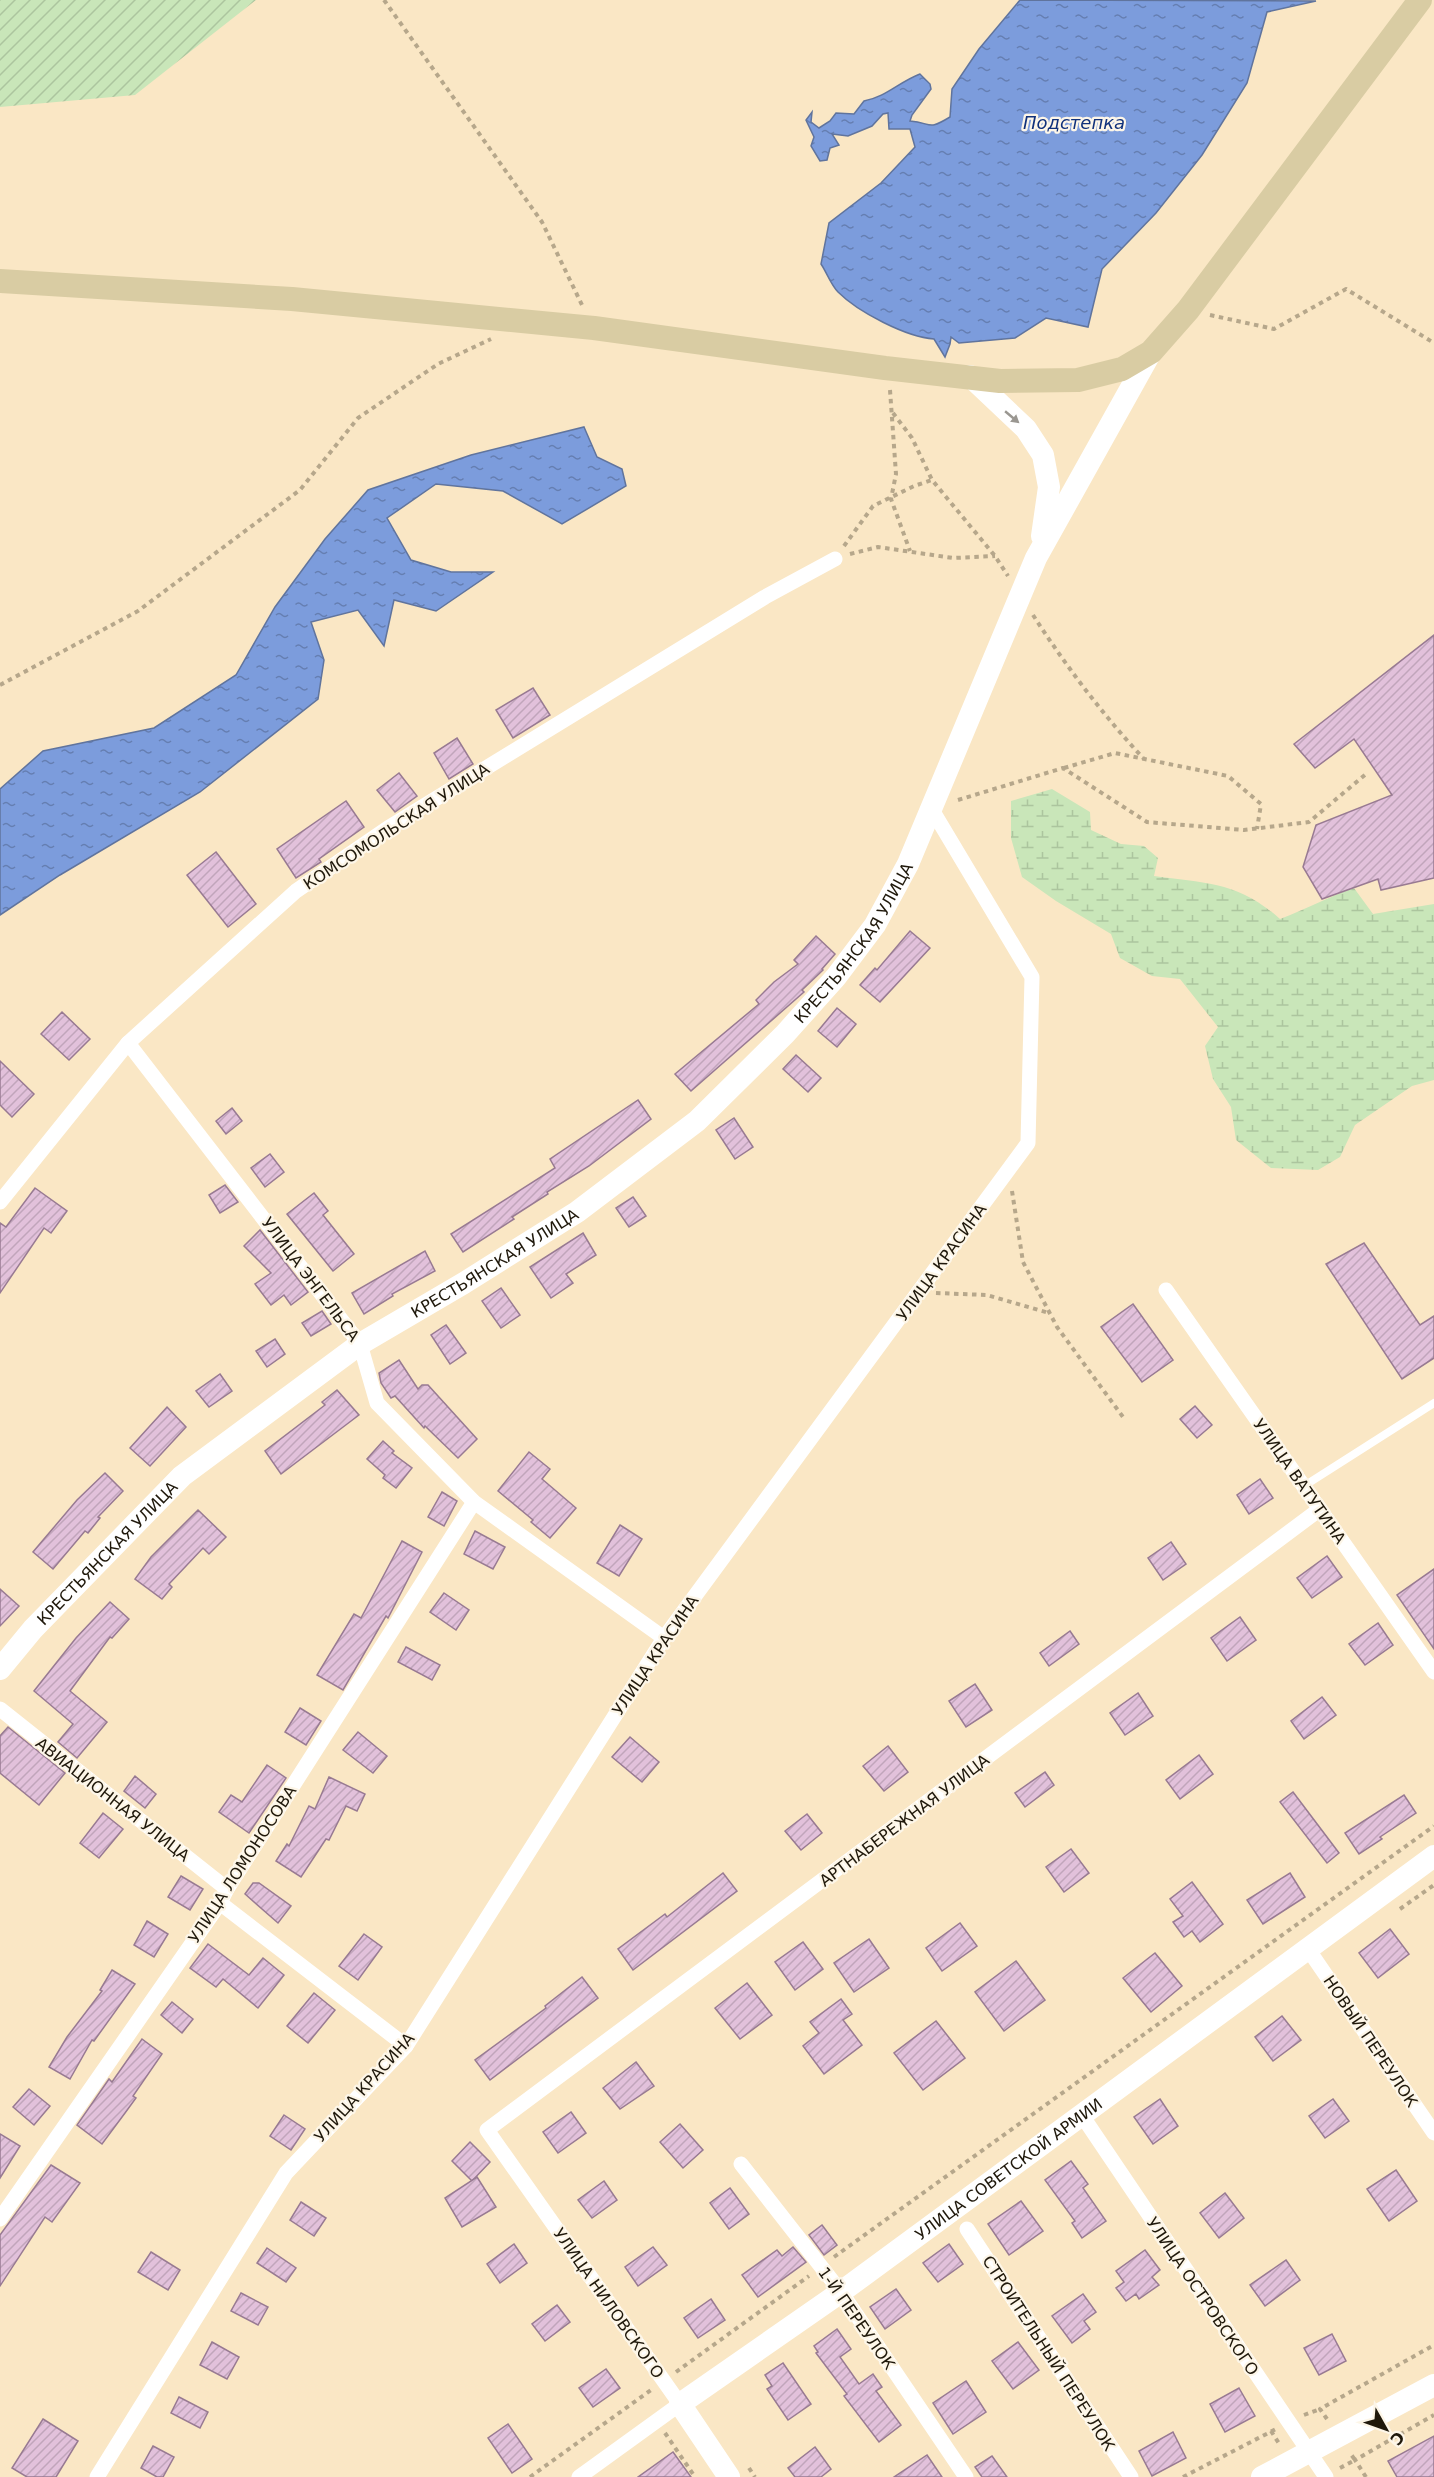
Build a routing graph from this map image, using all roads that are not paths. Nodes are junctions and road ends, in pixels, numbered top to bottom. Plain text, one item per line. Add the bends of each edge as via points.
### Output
1 (1420, 0) edge
2 (0, 280) edge
3 (1151, 352) junction
4 (970, 376) junction
5 (1036, 558) junction
6 (835, 559) road end
7 (931, 808) junction
8 (128, 1043) junction
9 (0, 1202) edge
10 (1166, 1290) dead end
11 (360, 1344) junction
12 (1434, 1403) edge
13 (1305, 1486) junction
14 (474, 1502) junction
15 (1320, 1509) junction
16 (664, 1638) junction
17 (0, 1669) edge
18 (1434, 1672) edge
19 (0, 1709) edge
20 (1434, 1856) edge
21 (227, 1889) junction
22 (220, 1904) junction
23 (1308, 1948) junction
24 (406, 2046) junction
25 (1081, 2114) junction
26 (488, 2130) joint
27 (1434, 2133) edge
28 (741, 2164) dead end
29 (0, 2219) edge
30 (967, 2229) dead end
31 (841, 2292) junction
32 (1434, 2385) edge
33 (680, 2404) junction
34 (1308, 2452) junction
35 (97, 2477) edge
36 (579, 2477) edge
37 (729, 2477) edge
38 (966, 2477) edge
39 (1131, 2477) edge
40 (1262, 2477) edge
41 (1326, 2477) edge

1 - 3 main road via 1188,310
2 - 4 main road via 292,299 594,328
3 - 4 main road via 1122,369 1078,380 1000,381
3 - 5 street
4 -> 5 street via 1026,429 1043,454 1049,487
5 - 7 street, КРЕСТЬЯНСКАЯ УЛИЦА
6 - 8 street, КОМСОМОЛЬСКАЯ УЛИЦА via 765,597 388,828 296,891
7 - 11 street, КРЕСТЬЯНСКАЯ УЛИЦА via 908,864 875,925 836,977 697,1121 577,1212
7 - 16 street, УЛИЦА КРАСИНА via 1032,977 1028,1143
8 - 9 street, КОМСОМОЛЬСКАЯ УЛИЦА
8 - 11 street, УЛИЦА ЭНГЕЛЬСА
10 - 13 street, УЛИЦА ВАТУТИНА
11 - 14 street, УЛИЦА ЭНГЕЛЬСА via 377,1403
11 - 17 street, КРЕСТЬЯНСКАЯ УЛИЦА via 182,1476 33,1629
12 - 13 lane
13 - 15 street, УЛИЦА ВАТУТИНА
14 - 16 street, УЛИЦА ЭНГЕЛЬСА
14 - 21 street, УЛИЦА ЛОМОНОСОВА
15 - 18 street, УЛИЦА ВАТУТИНА
15 - 26 street, АРТНАБЕРЕЖНАЯ УЛИЦА
16 - 24 street, УЛИЦА КРАСИНА
19 - 21 street, АВИАЦИОННАЯ УЛИЦА
20 - 23 street, УЛИЦА СОВЕТСКОЙ АРМИИ
21 - 22 street, УЛИЦА ЛОМОНОСОВА
22 - 24 street
22 - 29 street, УЛИЦА ЛОМОНОСОВА
23 - 25 street, УЛИЦА СОВЕТСКОЙ АРМИИ
23 - 27 street, НОВЫЙ ПЕРЕУЛОК
24 - 35 street, УЛИЦА КРАСИНА via 286,2173
25 - 31 street, УЛИЦА СОВЕТСКОЙ АРМИИ
25 - 34 street, УЛИЦА ОСТРОВСКОГО
26 - 33 street, УЛИЦА НИЛОВСКОГО
28 - 31 street, 1-Й ПЕРЕУЛОК
30 - 39 street, СТРОИТЕЛЬНЫЙ ПЕРЕУЛОК
31 - 33 street, УЛИЦА СОВЕТСКОЙ АРМИИ
31 - 38 street, 1-Й ПЕРЕУЛОК
32 - 34 street
33 - 36 street, УЛИЦА СОВЕТСКОЙ АРМИИ
33 - 37 street, УЛИЦА НИЛОВСКОГО
34 - 40 street
34 - 41 street, УЛИЦА ОСТРОВСКОГО

